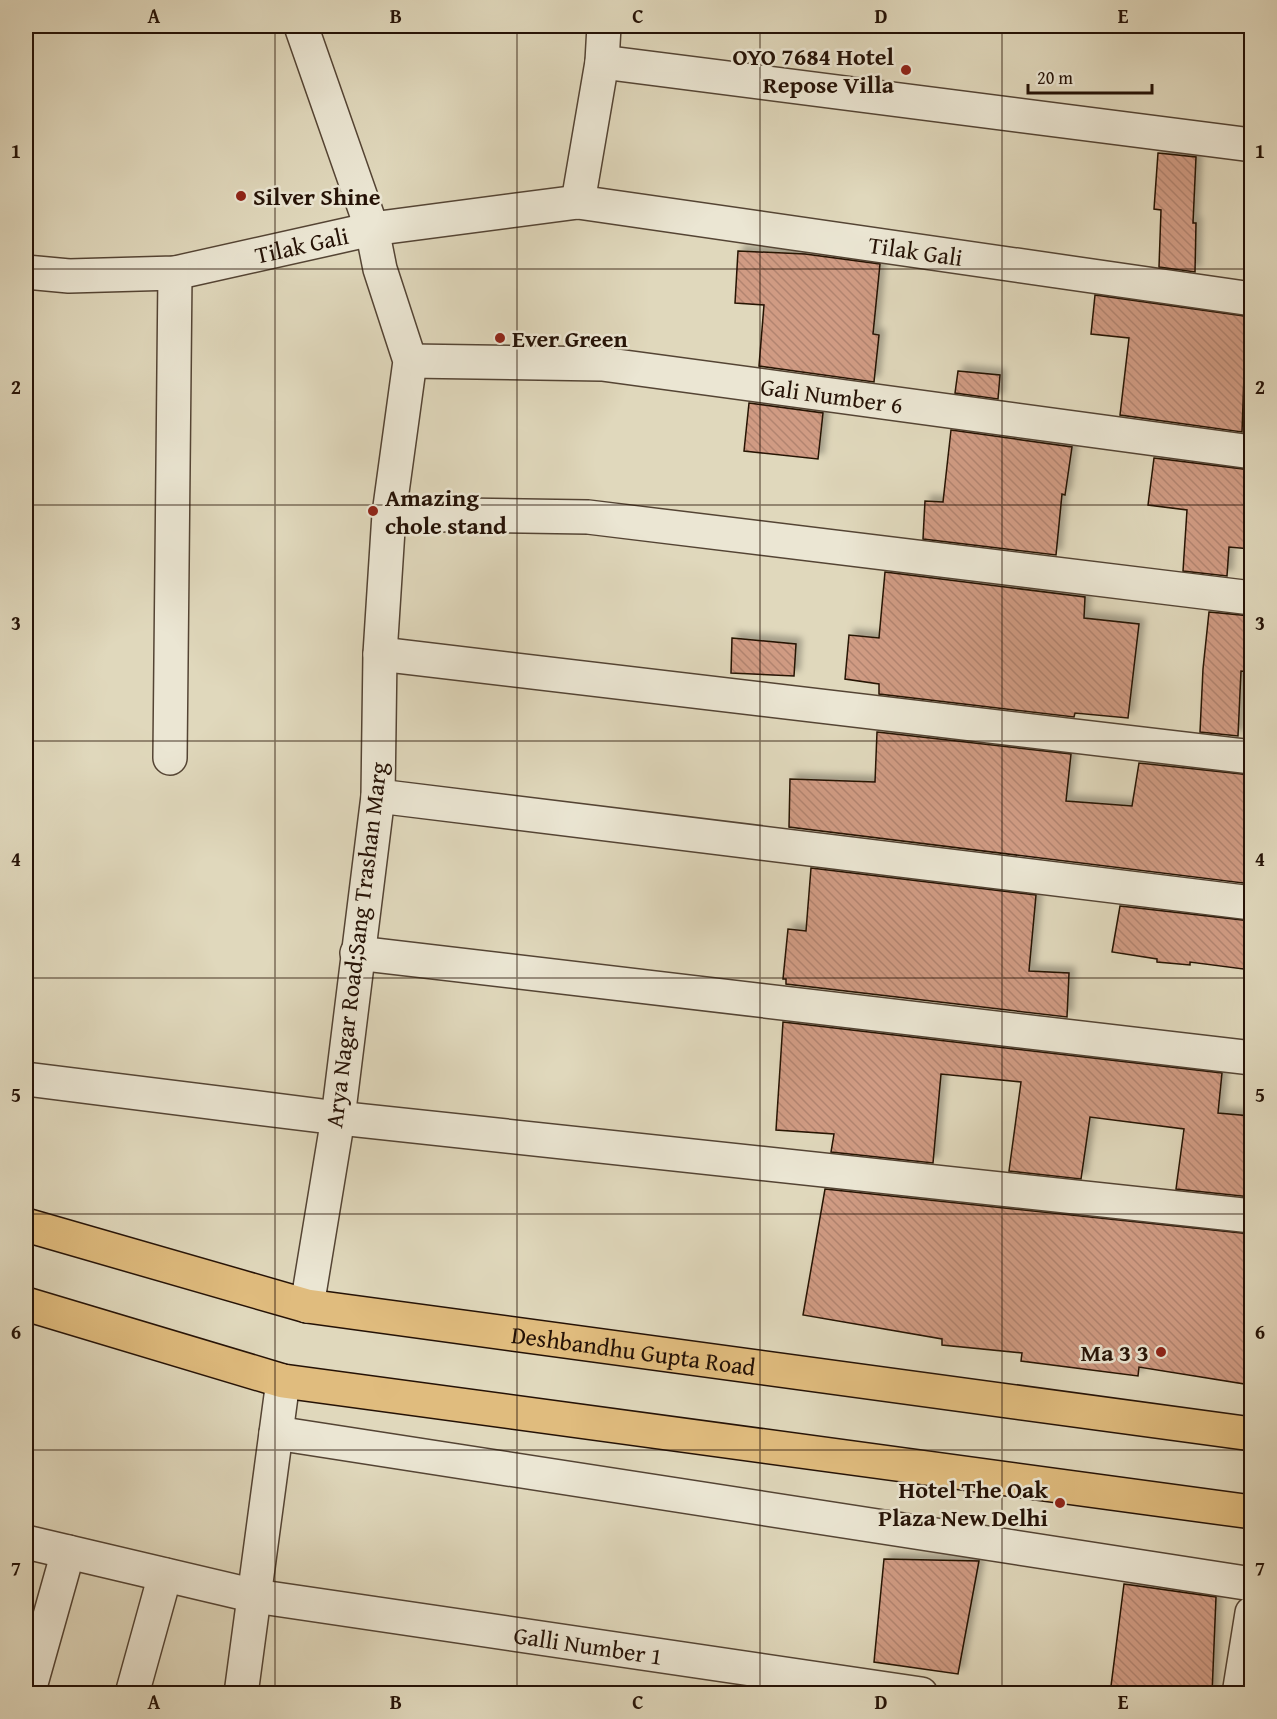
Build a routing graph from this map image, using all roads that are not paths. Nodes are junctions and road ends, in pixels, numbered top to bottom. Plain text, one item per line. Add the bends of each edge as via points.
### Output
1 (301, 26) edge
2 (604, 26) edge
3 (602, 63) junction
4 (1251, 145) edge
5 (578, 202) junction
6 (372, 229) junction
7 (26, 272) edge
8 (175, 273) junction
9 (1251, 299) edge
10 (410, 361) junction
11 (1251, 452) edge
12 (388, 514) junction
13 (1251, 598) edge
14 (380, 654) junction
15 (1251, 757) edge
16 (170, 758) dead end
17 (378, 796) junction
18 (1251, 903) edge
19 (357, 952) junction
20 (1251, 1058) edge
21 (26, 1078) edge
22 (338, 1118) junction
23 (1251, 1216) edge
24 (26, 1225) edge
25 (26, 1304) edge
26 (307, 1306) junction
27 (283, 1382) junction
28 (276, 1433) junction
29 (1251, 1434) edge
30 (1251, 1512) edge
31 (26, 1542) edge
32 (68, 1552) junction
33 (165, 1575) junction
34 (1251, 1584) edge
35 (255, 1596) junction
36 (1251, 1613) edge
37 (28, 1694) edge
38 (132, 1694) edge
39 (242, 1694) edge
40 (921, 1694) edge
41 (1239, 1694) edge

1 - 6 street, Arya Nagar Road;Sang Trashan Marg
2 - 3 street
3 - 4 street
3 - 5 street
5 - 6 street, Tilak Gali
5 - 9 street, Tilak Gali
6 - 8 street, Tilak Gali
6 - 10 street, Arya Nagar Road;Sang Trashan Marg via 380,269
7 - 8 street, Tilak Gali via 69,276
8 - 16 street
10 - 11 street, Gali Number 6 via 602,364
10 - 12 street, Arya Nagar Road;Sang Trashan Marg
12 - 13 street via 588,517
12 - 14 street, Arya Nagar Road;Sang Trashan Marg
14 - 15 street
14 - 17 street, Arya Nagar Road;Sang Trashan Marg
17 - 18 street
17 - 19 street, Arya Nagar Road;Sang Trashan Marg
19 - 20 street
19 - 22 street, Arya Nagar Road;Sang Trashan Marg
21 - 22 street
22 - 23 street
22 - 26 street, Arya Nagar Road;Sang Trashan Marg
24 - 26 main road, Deshbandhu Gupta Road
25 - 27 main road
26 - 29 main road, Deshbandhu Gupta Road
27 - 28 street
27 - 30 main road
28 - 34 street
28 - 35 street
31 - 32 street, Galli Number 1
32 - 33 street, Galli Number 1
32 - 37 street
33 - 35 street, Galli Number 1
33 - 38 street
35 - 39 street
35 - 40 street, Galli Number 1
36 - 41 street

